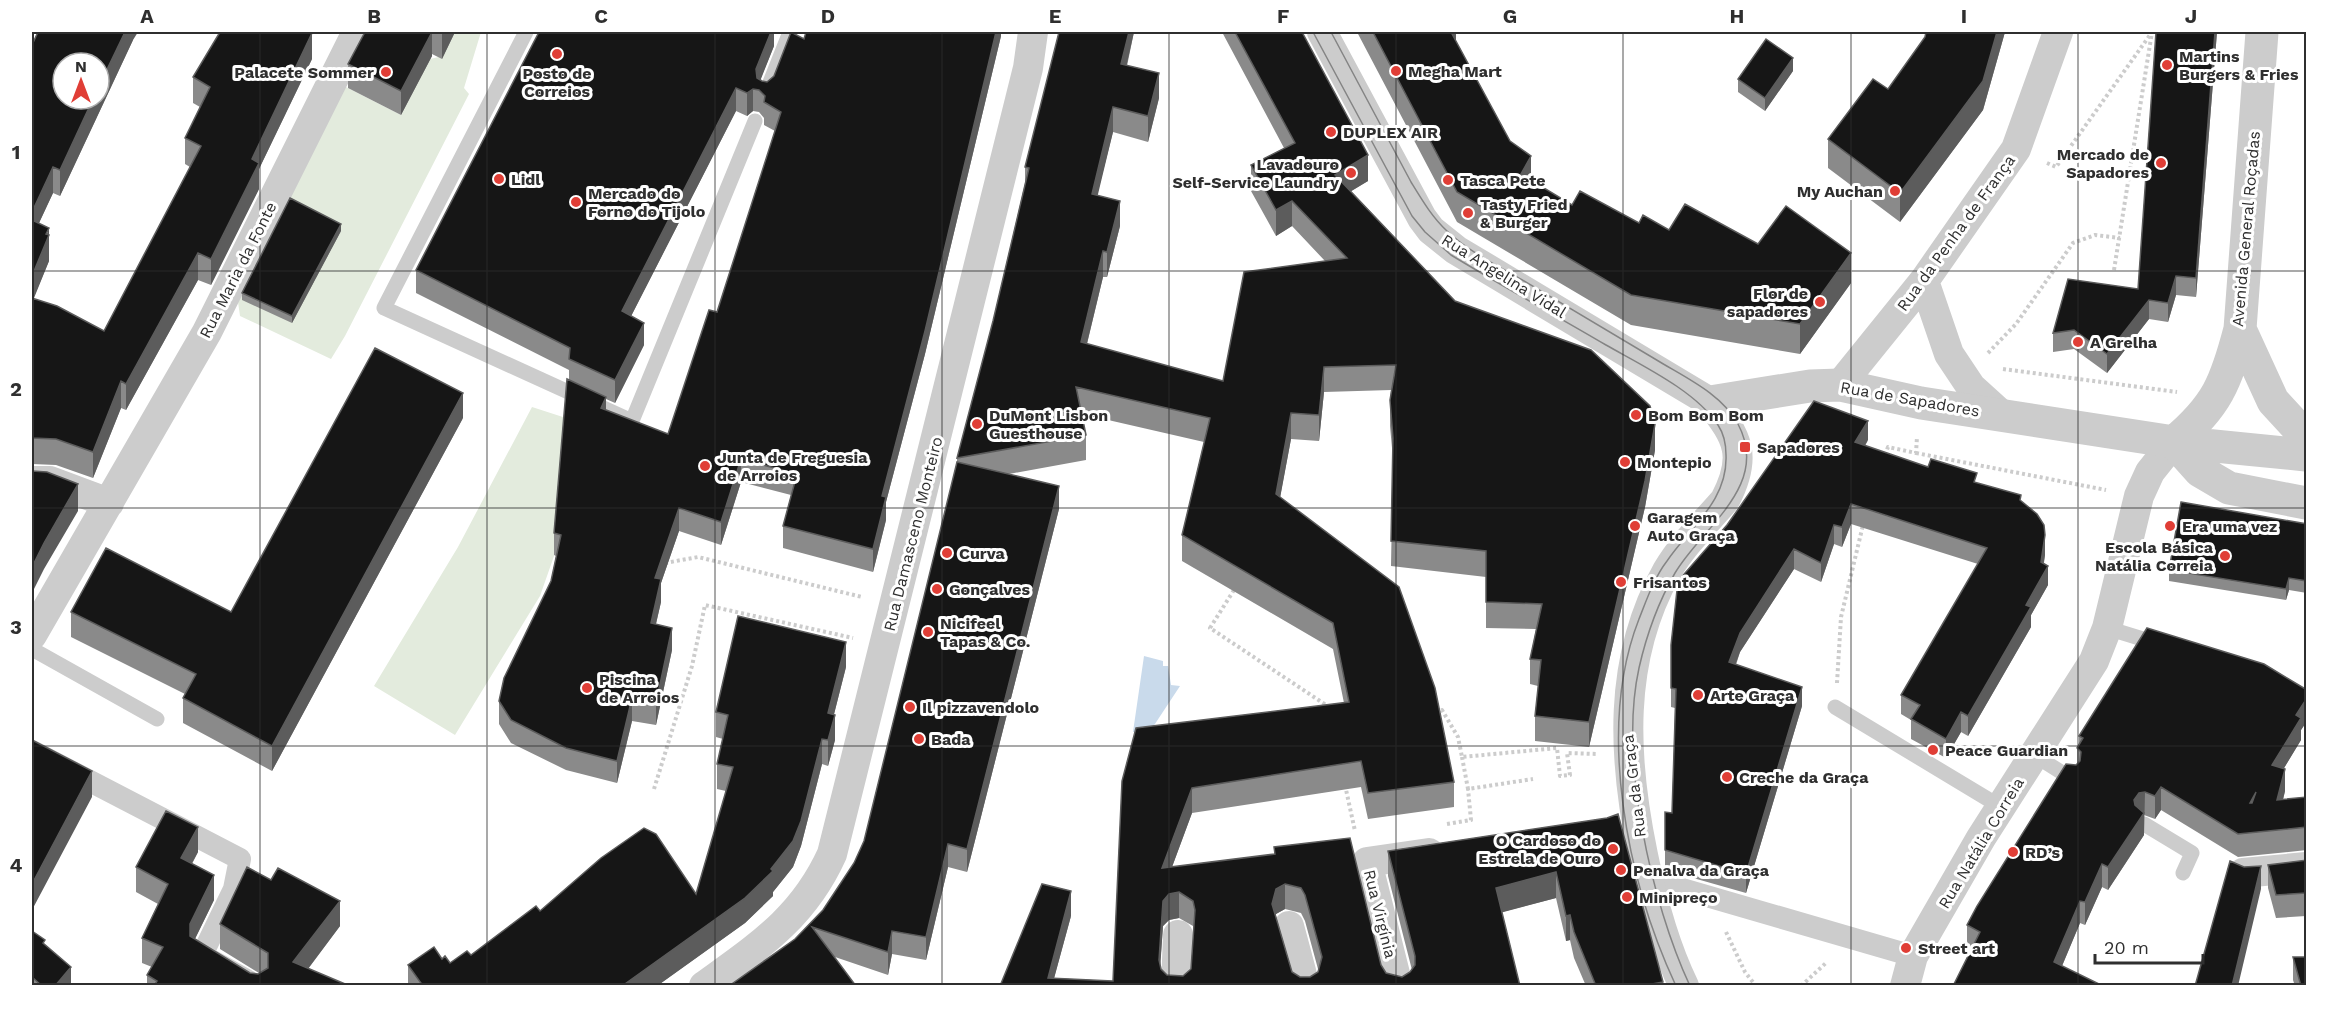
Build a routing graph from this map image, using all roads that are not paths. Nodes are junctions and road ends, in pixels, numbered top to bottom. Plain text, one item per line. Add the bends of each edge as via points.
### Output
1 (357, 32) edge
2 (526, 32) edge
3 (790, 32) edge
4 (1033, 32) edge
5 (1322, 32) edge
6 (2058, 32) edge
7 (2262, 32) edge
8 (765, 95) edge
9 (755, 120) edge
10 (1924, 281) junction
11 (2240, 329) junction
12 (1840, 385) junction
13 (1710, 402) junction
14 (2003, 416) junction
15 (2307, 437) edge
16 (2174, 442) junction
17 (2307, 455) edge
18 (32, 481) edge
19 (109, 503) junction
20 (2307, 503) edge
21 (2107, 628) junction
22 (32, 635) edge
23 (2172, 648) edge
24 (32, 649) edge
25 (1835, 707) road end
26 (158, 719) dead end
27 (32, 751) edge
28 (2034, 755) junction
29 (2072, 779) edge
30 (2001, 807) junction
31 (2144, 824) edge
32 (1461, 835) road end
33 (2307, 867) edge
34 (2183, 873) dead end
35 (2243, 873) edge
36 (1648, 879) junction
37 (1289, 926) dead end
38 (1178, 935) dead end
39 (1913, 956) junction
40 (1390, 984) edge
41 (257, 986) edge
42 (704, 986) edge
43 (1176, 986) edge
44 (1305, 986) edge
45 (1684, 986) edge
46 (1905, 986) edge

1 - 19 street, Rua Maria da Fonte via 207,332
2 - 9 lane via 384,308 632,422
3 - 8 lane
4 - 42 street, Rua Damasceno Monteiro via 1028,68 839,832 823,874 783,927
5 - 13 street, Rua Angelina Vidal via 1431,230 1456,250
6 - 10 street, Rua da Penha de França via 2016,149
7 - 11 street, Avenida General Roçadas
10 - 12 street, Rua da Penha de França
10 - 14 street, Rua de Sapadores via 1949,354 1971,387
11 - 15 street via 2273,401
11 - 16 street, Avenida General Roçadas via 2217,398 2201,420
12 - 13 street, Rua de Sapadores
12 - 14 street, Rua de Sapadores
13 - 36 street, Rua da Graça via 1732,430 1738,461 1736,475 1725,500 1668,570 1635,660 1626,734 1624,824
14 - 16 street, Rua de Sapadores
16 - 17 street, Rua de Sapadores
16 - 20 street via 2200,471 2229,488
16 - 21 street, Rua Natália Correia via 2150,472 2139,496
18 - 19 street via 50,481
19 - 22 street, Rua Maria da Fonte
21 - 23 lane
21 - 28 street, Rua Natália Correia via 2094,661
24 - 26 lane
25 - 30 lane
27 - 41 street via 240,859 234,889 202,955
28 - 29 lane
28 - 30 street, Rua Natália Correia
30 - 39 street, Rua Natália Correia
31 - 34 lane via 2192,854
32 - 40 street, Rua Virgínia via 1367,862
33 - 35 street
36 - 39 street
36 - 45 street, Rua da Graça
37 - 44 street
38 - 43 street
39 - 46 street, Rua Natália Correia

